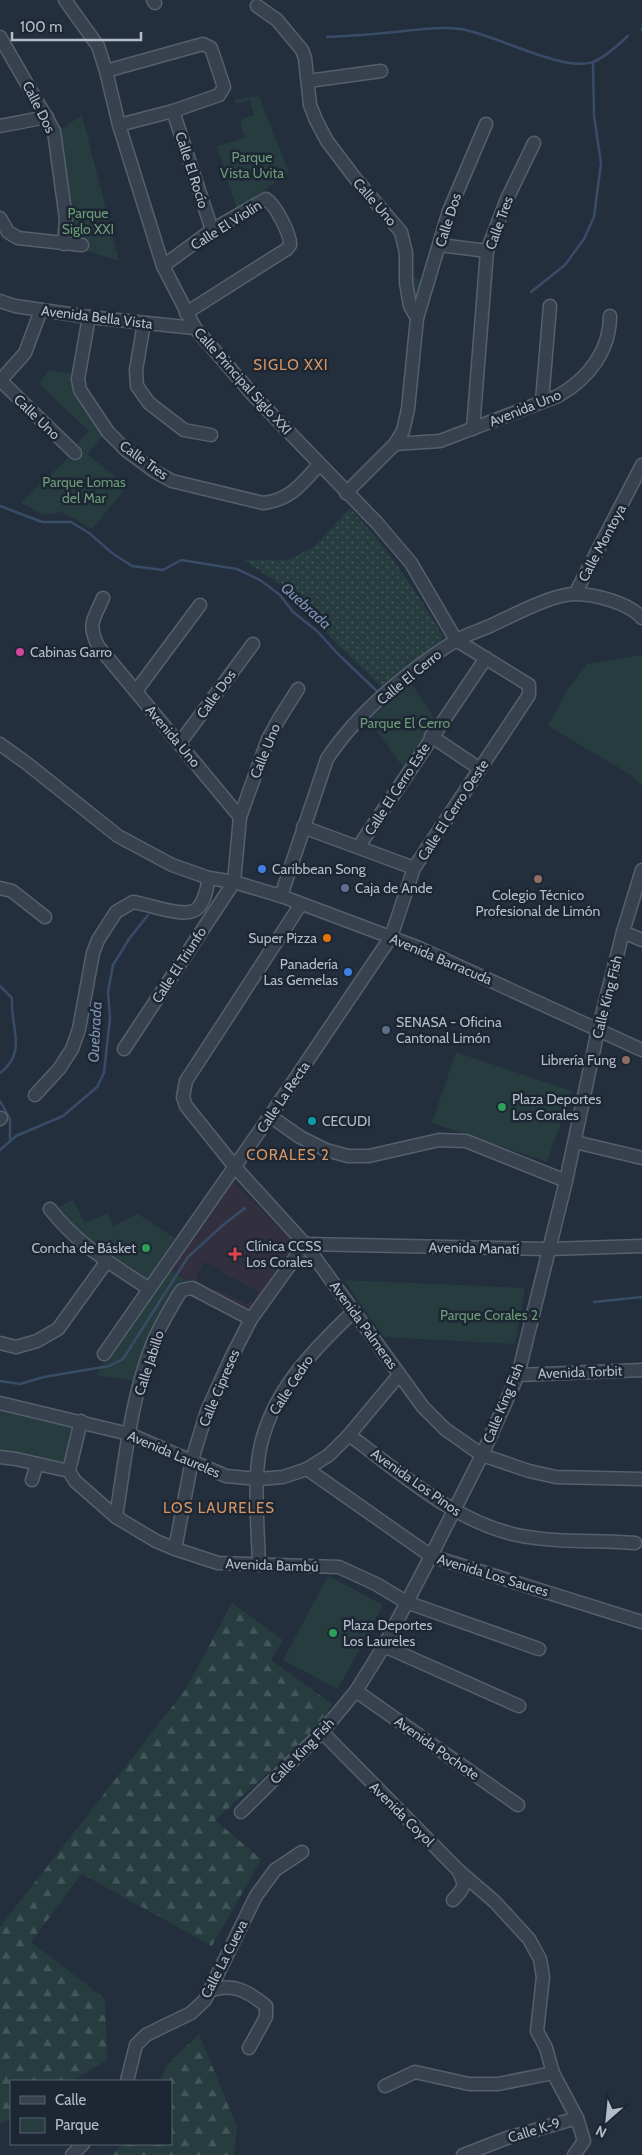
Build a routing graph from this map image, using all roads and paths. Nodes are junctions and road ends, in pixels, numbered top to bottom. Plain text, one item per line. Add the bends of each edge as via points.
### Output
1 (65, 0) edge
2 (257, 6) dead end
3 (0, 37) edge
4 (106, 71) junction
5 (381, 71) dead end
6 (308, 81) junction
7 (173, 111) junction
8 (48, 117) junction
9 (486, 124) dead end
10 (119, 125) junction
11 (0, 126) edge
12 (534, 143) dead end
13 (0, 218) edge
14 (212, 230) junction
15 (64, 244) junction
16 (440, 244) junction
17 (82, 245) dead end
18 (487, 251) junction
19 (163, 266) junction
20 (0, 301) edge
21 (550, 306) dead end
22 (41, 310) junction
23 (186, 313) junction
24 (610, 316) dead end
25 (89, 318) junction
26 (417, 318) junction
27 (144, 323) junction
28 (194, 328) junction
29 (0, 381) edge
30 (542, 401) junction
31 (473, 429) junction
32 (211, 435) dead end
33 (395, 444) junction
34 (75, 453) dead end
35 (319, 465) junction
36 (642, 465) edge
37 (346, 493) junction
38 (575, 594) junction
39 (103, 598) dead end
40 (200, 605) dead end
41 (641, 614) edge
42 (456, 640) junction
43 (253, 644) dead end
44 (486, 658) junction
45 (298, 690) dead end
46 (136, 691) junction
47 (432, 736) junction
48 (0, 744) edge
49 (180, 744) junction
50 (480, 769) junction
51 (240, 817) junction
52 (303, 827) junction
53 (359, 846) junction
54 (414, 868) junction
55 (642, 870) edge
56 (209, 878) junction
57 (234, 882) junction
58 (0, 888) edge
59 (281, 896) junction
60 (301, 904) junction
61 (45, 917) dead end
62 (622, 932) junction
63 (391, 937) junction
64 (642, 940) edge
65 (598, 1030) junction
66 (124, 1049) dead end
67 (642, 1050) edge
68 (35, 1095) dead end
69 (270, 1116) junction
70 (575, 1142) junction
71 (642, 1158) edge
72 (235, 1167) junction
73 (566, 1181) junction
74 (50, 1210) dead end
75 (305, 1244) junction
76 (642, 1246) edge
77 (549, 1250) junction
78 (107, 1261) junction
79 (149, 1289) junction
80 (354, 1310) junction
81 (251, 1319) junction
82 (0, 1343) edge
83 (104, 1354) dead end
84 (642, 1370) edge
85 (518, 1374) junction
86 (399, 1375) junction
87 (0, 1403) edge
88 (81, 1421) junction
89 (129, 1434) junction
90 (349, 1435) junction
91 (482, 1455) junction
92 (0, 1457) edge
93 (192, 1460) junction
94 (37, 1464) junction
95 (307, 1469) junction
96 (68, 1471) junction
97 (258, 1479) junction
98 (642, 1479) edge
99 (32, 1480) dead end
100 (454, 1511) junction
101 (116, 1517) junction
102 (635, 1543) dead end
103 (175, 1550) junction
104 (431, 1556) junction
105 (259, 1565) junction
106 (406, 1602) junction
107 (642, 1622) edge
108 (384, 1646) junction
109 (538, 1649) dead end
110 (356, 1691) junction
111 (518, 1706) dead end
112 (322, 1732) junction
113 (518, 1805) dead end
114 (241, 1812) dead end
115 (302, 1852) dead end
116 (458, 1870) junction
117 (453, 1900) dead end
118 (210, 1991) junction
119 (249, 2048) dead end
120 (553, 2073) junction
121 (127, 2080) edge
122 (385, 2086) dead end
123 (576, 2118) junction
124 (82, 2145) edge
125 (72, 2155) edge
126 (463, 2155) edge
127 (574, 2155) edge

1 - 4 street, Calle Principal Siglo XXI via 98,46
2 - 6 street, Calle Uno via 277,20 302,50
3 - 8 street, Calle Dos
4 - 7 street via 199,44 208,45 224,87 222,92
4 - 10 street, Calle Principal Siglo XXI
5 - 6 street
6 - 26 street, Calle Uno via 310,105 327,141 401,232 410,306
7 - 10 street
7 - 14 street, Calle El Rocío
8 - 11 street
8 - 15 street, Calle Dos via 54,131 66,219
9 - 16 street, Calle Dos via 449,211
10 - 19 street, Calle Principal Siglo XXI
12 - 18 street, Calle Tres
13 - 15 street via 13,236
14 - 19 street, Calle El Violín
14 - 23 street, Calle El Violín via 266,200 272,202 290,245
15 - 17 street
16 - 18 street
16 - 26 street, Calle Dos
18 - 31 street, Calle Tres
19 - 23 street, Calle Principal Siglo XXI
20 - 22 street, Avenida Bella Vista
21 - 30 street
22 - 25 street, Avenida Bella Vista
22 - 29 street via 25,353
23 - 28 street, Calle Principal Siglo XXI
24 - 30 street, Avenida Uno via 607,338 590,371 571,389
25 - 27 street, Avenida Bella Vista
25 - 35 street, Calle Tres via 78,379 80,390 108,432 154,471 172,481 263,503 277,502 290,495
26 - 33 street, Calle Uno via 408,409 403,431
27 - 28 street, Avenida Bella Vista
27 - 32 street via 136,370 137,386 148,403 184,430
28 - 35 street, Calle Principal Siglo XXI
29 - 34 street, Calle Uno
30 - 31 street, Avenida Uno
31 - 33 street, Avenida Uno via 440,441
33 - 37 street, Calle Uno
35 - 37 street, Calle Principal Siglo XXI
36 - 38 street, Calle Montoya
37 - 42 street, Calle Principal Siglo XXI via 411,563
38 - 41 street, Calle El Cerro via 605,599
38 - 42 street, Calle El Cerro via 546,602
39 - 46 street, Avenida Uno via 91,626 92,634 98,646
40 - 46 street
42 - 44 street
42 - 52 street, Calle El Cerro via 390,691 338,742 327,759
43 - 49 street, Calle Dos
44 - 47 street, Calle El Cerro Este
44 - 50 street, Calle El Cerro Oeste via 529,685 530,690
45 - 51 street, Calle Uno via 268,739
46 - 49 street, Avenida Uno
47 - 50 street
47 - 53 street, Calle El Cerro Este
48 - 56 street, Avenida Barracuda via 118,836 172,864
49 - 51 street, Avenida Uno
50 - 54 street, Calle El Cerro Oeste
51 - 57 street
52 - 53 street
52 - 59 street, Calle El Cerro
53 - 54 street
54 - 63 street, Calle El Cerro Oeste
55 - 62 street, Calle King Fish
56 - 57 street, Avenida Barracuda
56 - 68 street via 200,907 194,911 182,914 133,902 116,912 93,953 79,1029 72,1049
57 - 59 street, Avenida Barracuda
57 - 66 street, Calle El Triunfo
58 - 61 street via 12,891
59 - 60 street, Avenida Barracuda
60 - 63 street, Avenida Barracuda
60 - 72 street, Avenida Palmeras via 186,1081 183,1097 186,1106
62 - 64 street
62 - 65 street, Calle King Fish
63 - 65 street, Avenida Barracuda
63 - 69 street, Calle La Recta
65 - 67 street, Avenida Barracuda
65 - 70 street, Calle King Fish
69 - 72 street, Calle La Recta
69 - 73 street via 300,1137 326,1150 348,1156 369,1156 439,1140 466,1141
70 - 71 street
70 - 73 street, Calle King Fish
72 - 75 street, Avenida Palmeras
72 - 79 street, Calle La Recta
73 - 77 street, Calle King Fish
74 - 78 street via 77,1240
75 - 77 street, Avenida Manatí
75 - 80 street, Avenida Palmeras
75 - 81 street, Calle Cipreses
76 - 77 street, Avenida Manatí
77 - 85 street, Calle King Fish
78 - 79 street
78 - 82 street via 58,1329 37,1341 16,1347
79 - 83 street, Calle La Recta
80 - 86 street, Avenida Palmeras
80 - 97 street, Calle Cedro via 314,1348 276,1404 266,1426 259,1455
81 - 89 street, Calle Jabillo via 192,1288 182,1290 152,1346
81 - 93 street, Calle Cipreses via 207,1412
84 - 85 street, Avenida Torbit
85 - 91 street, Calle King Fish
86 - 90 street, Avenida Laureles
86 - 91 street, Avenida Palmeras via 445,1429
87 - 88 street, Avenida Laureles
88 - 89 street, Avenida Laureles
88 - 96 street
89 - 93 street, Avenida Laureles
89 - 101 street, Calle Jabillo
90 - 95 street, Avenida Laureles via 329,1455
90 - 100 street, Avenida Los Pinos
91 - 98 street, Avenida Palmeras via 556,1477
91 - 100 street, Calle King Fish
92 - 94 street
93 - 97 street, Avenida Laureles via 226,1476
93 - 103 street, Calle Cipreses
94 - 96 street
94 - 99 street
95 - 97 street, Avenida Laureles via 282,1477
95 - 104 street, Avenida Los Sauces
96 - 101 street, Avenida Bambú
97 - 105 street, Calle Cedro
100 - 102 street, Avenida Los Pinos via 516,1535 572,1542
100 - 104 street, Calle King Fish
101 - 103 street, Avenida Bambú
103 - 105 street, Avenida Bambú via 218,1563
104 - 106 street, Calle King Fish
104 - 107 street, Avenida Los Sauces
105 - 106 street, Avenida Bambú via 339,1567
106 - 108 street, Calle King Fish
106 - 109 street, Avenida Bambú
108 - 110 street, Calle King Fish
108 - 111 street
110 - 112 street, Calle King Fish
110 - 113 street, Avenida Pochote
112 - 114 street, Calle King Fish
112 - 116 street, Avenida Coyol
115 - 118 street, Calle La Cueva via 274,1870 256,1896
116 - 117 street via 464,1882 463,1889
116 - 120 street, Avenida Coyol via 495,1902 529,1939 540,1959 544,1977 537,2031
118 - 119 street via 223,1986 240,1989 266,2006 266,2017
118 - 121 street, Calle La Cueva via 191,2013 146,2036 136,2045
120 - 122 street via 498,2084 469,2084 415,2072
120 - 123 street, Avenida Coyol
123 - 126 street, Calle K-9
123 - 127 street, Avenida Coyol via 584,2141
124 - 125 street

